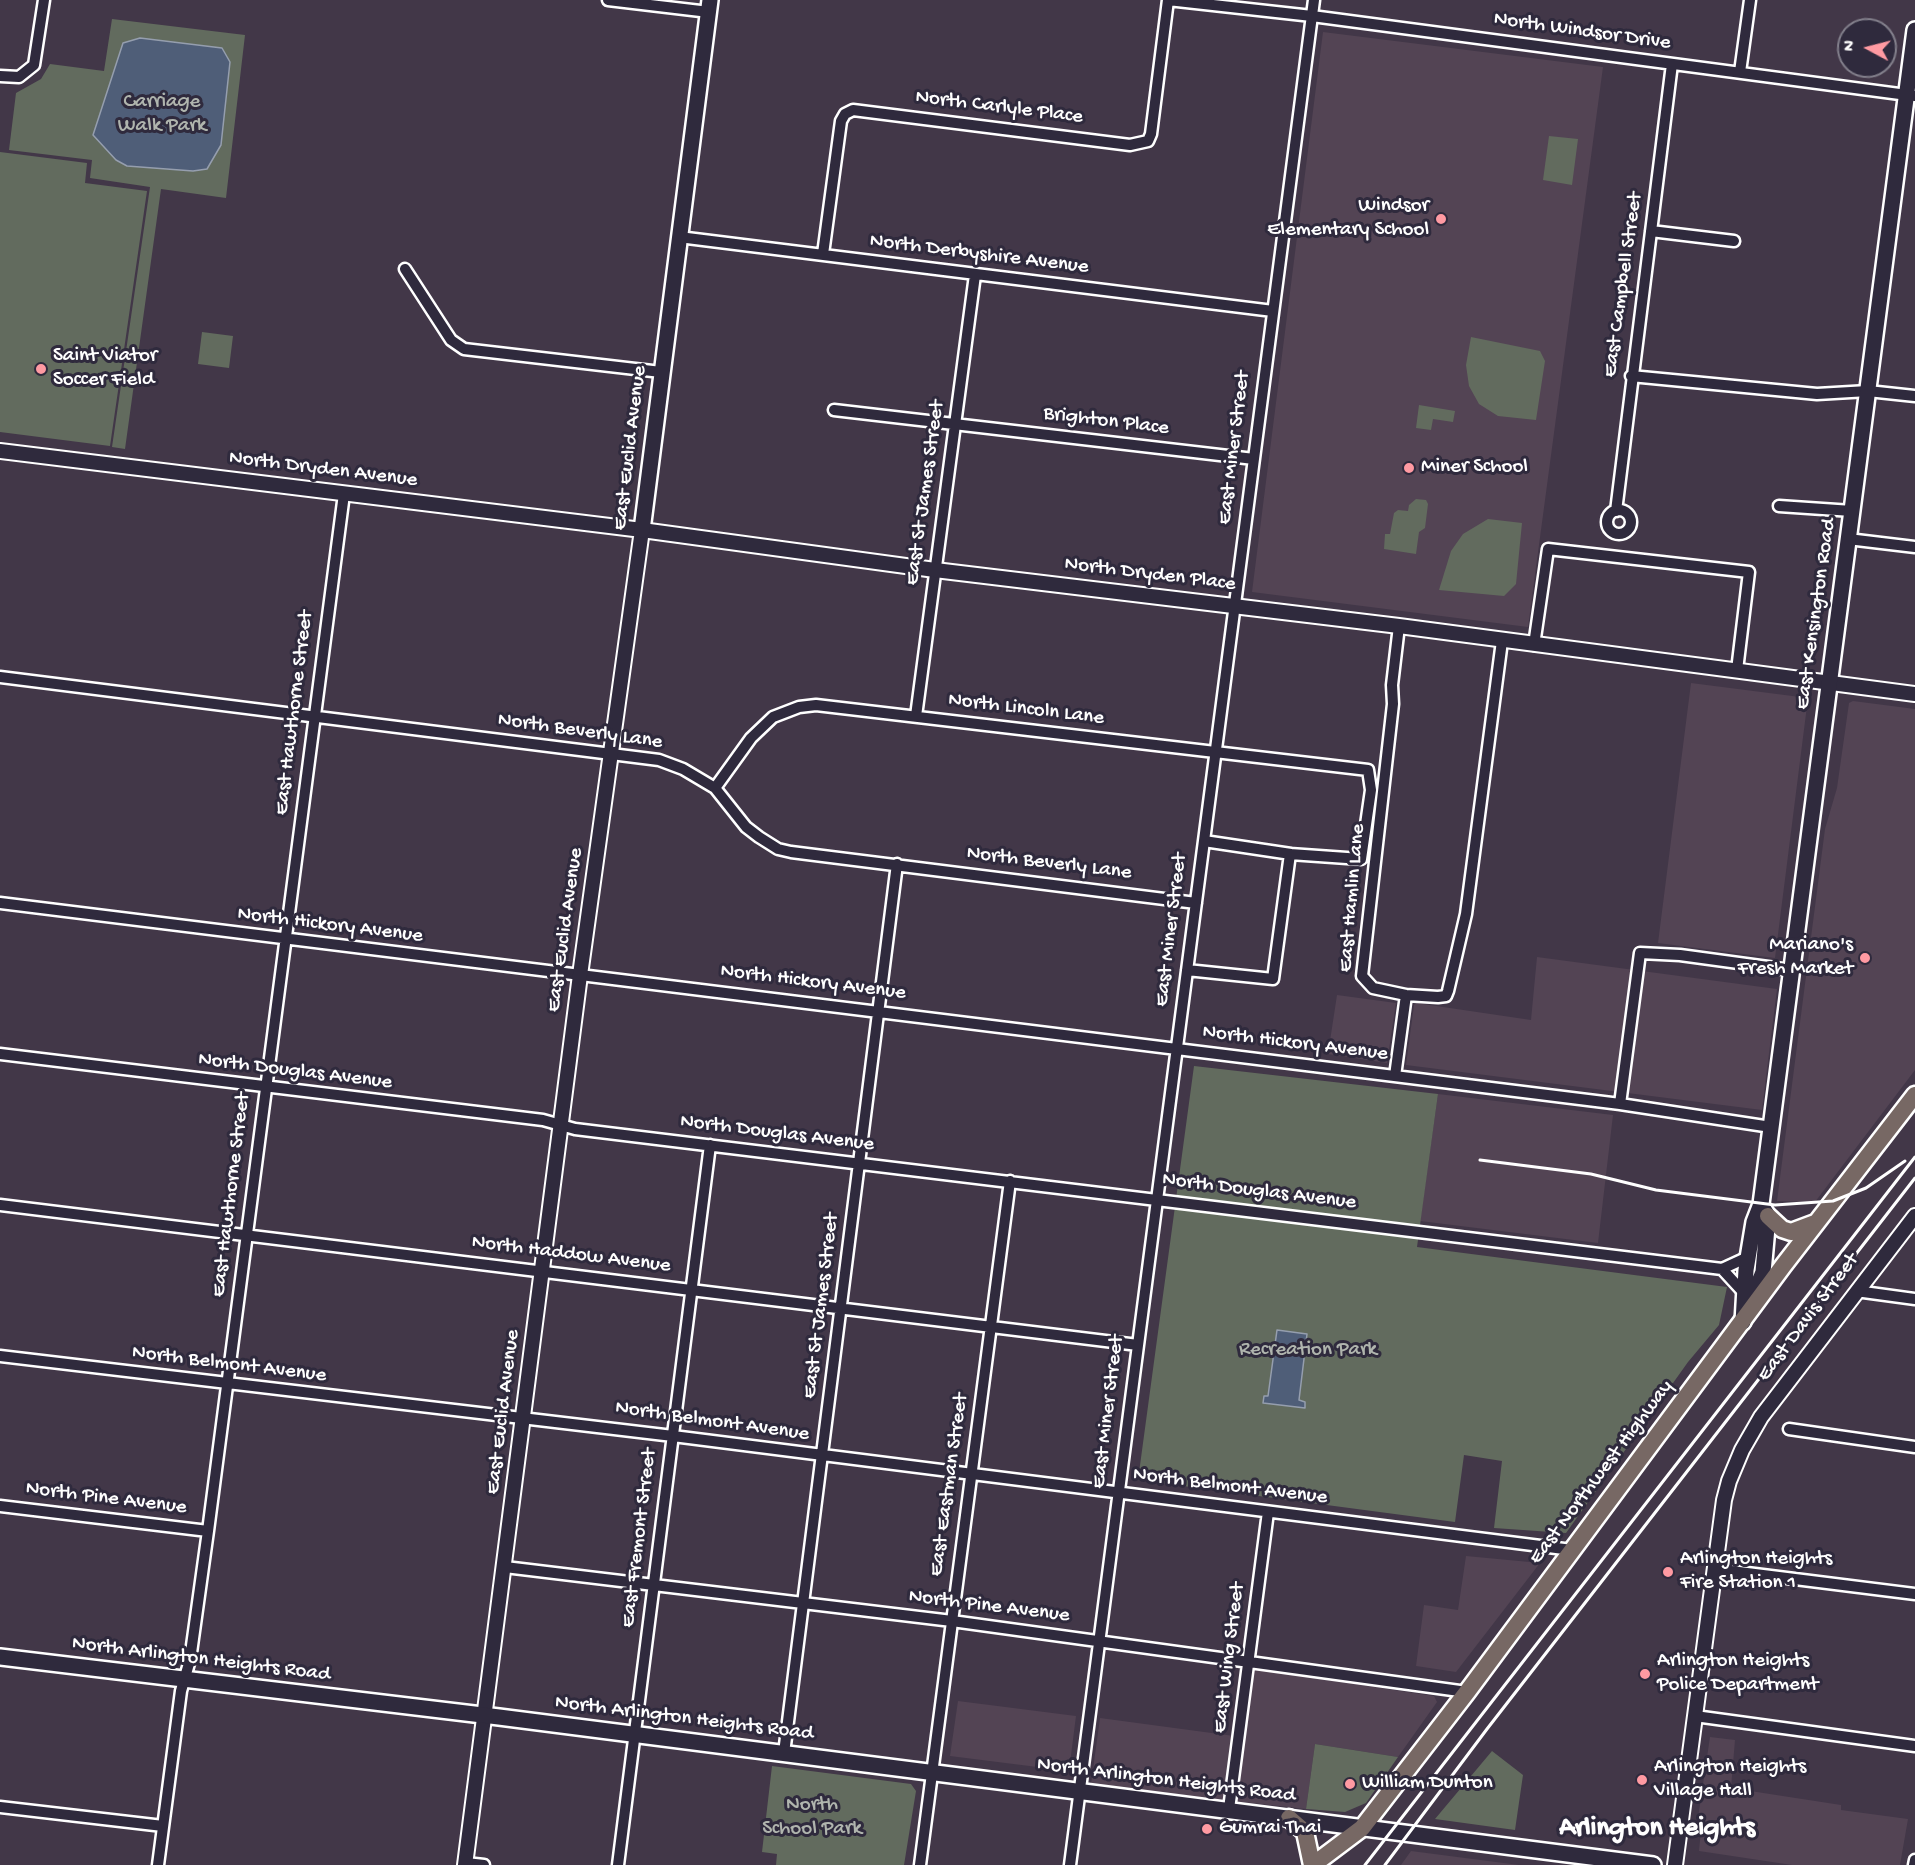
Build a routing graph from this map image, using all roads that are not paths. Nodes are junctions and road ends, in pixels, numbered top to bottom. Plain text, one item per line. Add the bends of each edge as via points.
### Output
1 (44, 0) edge
2 (608, 0) edge
3 (1168, 0) edge
4 (1314, 0) edge
5 (1750, 0) edge
6 (709, 6) edge
7 (1312, 16) junction
8 (1915, 30) edge
9 (1672, 64) junction
10 (1740, 72) junction
11 (0, 76) edge
12 (1911, 96) edge
13 (1651, 231) junction
14 (679, 237) junction
15 (1734, 241) dead end
16 (823, 254) junction
17 (405, 269) dead end
18 (975, 275) junction
19 (1273, 311) junction
20 (661, 372) junction
21 (1631, 376) junction
22 (1868, 390) junction
23 (1915, 396) edge
24 (834, 410) dead end
25 (954, 424) junction
26 (0, 451) edge
27 (1254, 459) junction
28 (344, 494) junction
29 (1779, 506) dead end
30 (1616, 511) dead end
31 (1852, 511) junction
32 (642, 530) junction
33 (1848, 539) junction
34 (1915, 547) edge
35 (935, 570) junction
36 (1234, 606) junction
37 (1399, 626) junction
38 (1502, 641) junction
39 (1534, 645) junction
40 (1737, 670) junction
41 (0, 677) edge
42 (1829, 682) junction
43 (1915, 694) edge
44 (315, 716) junction
45 (916, 716) junction
46 (1215, 751) junction
47 (611, 754) junction
48 (715, 788) junction
49 (1204, 841) junction
50 (1291, 854) junction
51 (897, 864) junction
52 (0, 903) edge
53 (1196, 903) junction
54 (285, 940) junction
55 (1187, 970) junction
56 (1790, 970) junction
57 (580, 975) junction
58 (1406, 995) junction
59 (879, 1011) junction
60 (1176, 1050) junction
61 (0, 1054) edge
62 (1395, 1076) junction
63 (265, 1089) junction
64 (1915, 1095) edge
65 (1620, 1104) junction
66 (562, 1125) junction
67 (1771, 1126) junction
68 (710, 1145) junction
69 (859, 1163) junction
70 (1010, 1182) junction
71 (1157, 1199) junction
72 (0, 1205) edge
73 (1765, 1210) junction
74 (1915, 1216) edge
75 (1816, 1223) junction
76 (246, 1235) junction
77 (1748, 1257) junction
78 (1722, 1269) junction
79 (543, 1271) junction
80 (691, 1289) junction
81 (1856, 1291) junction
82 (1745, 1295) junction
83 (1915, 1297) edge
84 (841, 1309) junction
85 (1743, 1322) junction
86 (991, 1329) junction
87 (1138, 1345) junction
88 (0, 1356) edge
89 (227, 1385) junction
90 (524, 1418) junction
91 (1789, 1429) dead end
92 (673, 1436) junction
93 (1915, 1447) edge
94 (822, 1457) junction
95 (971, 1475) junction
96 (1119, 1492) junction
97 (0, 1506) edge
98 (1268, 1512) junction
99 (208, 1531) junction
100 (1572, 1550) junction
101 (505, 1567) junction
102 (1715, 1569) junction
103 (654, 1585) junction
104 (1915, 1594) edge
105 (803, 1605) junction
106 (952, 1622) junction
107 (1099, 1641) junction
108 (0, 1657) edge
109 (1250, 1661) junction
110 (182, 1679) junction
111 (1467, 1692) junction
112 (486, 1716) junction
113 (1695, 1716) junction
114 (635, 1734) junction
115 (1915, 1746) edge
116 (784, 1753) junction
117 (932, 1772) junction
118 (1080, 1790) junction
119 (0, 1807) edge
120 (1229, 1809) junction
121 (1289, 1818) junction
122 (163, 1827) junction
123 (1362, 1828) junction
124 (1915, 1860) edge
125 (466, 1864) edge
126 (158, 1865) edge
127 (484, 1865) edge
128 (618, 1865) edge
129 (920, 1865) edge
130 (1070, 1865) edge
131 (1312, 1865) edge
132 (1653, 1865) edge
133 (1675, 1865) edge
134 (1914, 1865) edge

1 - 11 street via 36,58 29,72 19,77
2 - 6 street
3 - 7 street, North Windsor Drive
3 - 16 street, North Carlyle Place via 1148,141 1130,145 853,110 845,114 839,130
4 - 7 street, East Miner Street
5 - 10 street
6 - 14 main road, East Euclid Avenue
7 - 9 street, North Windsor Drive
7 - 19 street, East Miner Street
8 - 12 main road, East Kensington Road
9 - 10 street, North Windsor Drive
9 - 13 street, East Campbell Street
10 - 12 street, North Windsor Drive
12 - 22 main road, East Kensington Road
13 - 15 street
13 - 21 street, East Campbell Street
14 - 16 street, North Derbyshire Avenue
14 - 20 main road, East Euclid Avenue
16 - 18 street, North Derbyshire Avenue
17 - 20 street via 451,340 464,349
18 - 19 street, North Derbyshire Avenue
18 - 25 street, East St James Street
19 - 27 street, East Miner Street
20 - 32 main road, East Euclid Avenue
21 - 22 street via 1817,394
21 - 30 street, East Campbell Street
22 - 23 street
22 - 31 main road, East Kensington Road
24 - 25 street, Brighton Place
25 - 27 street, Brighton Place
25 - 35 street, East St James Street
26 - 28 street, North Dryden Avenue
27 - 36 street, East Miner Street
28 - 32 street, North Dryden Avenue
28 - 44 street, East Hawthorne Street
29 - 31 street
31 - 33 main road, East Kensington Road
32 - 35 street, North Dryden Place
32 - 47 street, East Euclid Avenue
33 - 34 street
33 - 42 main road, East Kensington Road
35 - 36 street, North Dryden Place
35 - 45 street, East St James Street
36 - 37 street, North Dryden Place
36 - 46 street, East Miner Street
37 - 38 street, North Dryden Place
37 - 58 street, East Hamlin Lane via 1362,976 1373,988
38 - 39 street, North Dryden Place
38 - 58 street, East Hamlin Lane via 1467,914 1450,984 1446,996
39 - 40 street, North Dryden Place
39 - 40 street via 1548,549 1749,572
40 - 42 street, North Dryden Place
41 - 44 street, North Beverly Lane
42 - 43 street, North Dryden Place
42 - 56 main road, East Kensington Road
44 - 47 street, North Beverly Lane
44 - 54 street, East Hawthorne Street
45 - 46 street, North Lincoln Lane
45 - 48 street, North Lincoln Lane via 831,706 799,707 773,717 762,727
46 - 49 street, East Miner Street
46 - 50 street, North Lincoln Lane via 1368,771 1371,790 1361,859
47 - 48 street, North Beverly Lane via 659,760
47 - 57 street, East Euclid Avenue
48 - 51 street, North Beverly Lane via 746,827 778,849
49 - 50 street
49 - 53 street, East Miner Street
50 - 55 street via 1273,979
51 - 53 street, North Beverly Lane
51 - 59 street, East St James Street
52 - 54 street, North Hickory Avenue
53 - 55 street, East Miner Street
54 - 57 street, North Hickory Avenue
54 - 63 street, East Hawthorne Street
55 - 60 street, East Miner Street
56 - 65 street via 1640,953
56 - 67 main road, East Kensington Road
57 - 59 street, North Hickory Avenue
57 - 66 street, East Euclid Avenue
58 - 62 street
59 - 60 street, North Hickory Avenue
59 - 69 street, East St James Street
60 - 62 street, North Hickory Avenue
60 - 71 street, East Miner Street
61 - 63 street, North Douglas Avenue
62 - 65 street, North Hickory Avenue
63 - 66 street, North Douglas Avenue
63 - 76 street, East Hawthorne Street
64 - 75 main road, East Northwest Highway
65 - 67 street, North Hickory Avenue
66 - 68 street, North Douglas Avenue
66 - 79 street, East Euclid Avenue
67 - 73 main road, East Kensington Road
68 - 69 street, North Douglas Avenue
68 - 80 street, East Fremont Street
69 - 70 street, North Douglas Avenue
69 - 84 street, East St James Street
70 - 71 street, North Douglas Avenue
70 - 86 street, East Eastman Street
71 - 78 street, North Douglas Avenue
71 - 87 street, East Miner Street
72 - 76 street, North Haddow Avenue
73 - 75 main road via 1782,1230 1791,1232
73 - 77 main road, East Kensington Road via 1754,1222
73 - 85 main road, East Kensington Road via 1763,1272
74 - 81 street, East Davis Street
75 - 85 main road, East Northwest Highway
76 - 79 street, North Haddow Avenue
76 - 89 street, East Hawthorne Street
77 - 78 street
77 - 82 main road, East Kensington Road
78 - 82 street
79 - 80 street, North Haddow Avenue
79 - 90 street, East Euclid Avenue
80 - 84 street, North Haddow Avenue
80 - 92 street, East Fremont Street
81 - 83 street
81 - 102 street, East Davis Street via 1774,1398 1742,1450 1724,1500
82 - 85 main road, East Kensington Road
84 - 86 street, North Haddow Avenue
84 - 94 street, East St James Street
85 - 100 main road, East Northwest Highway
86 - 87 street, North Haddow Avenue
86 - 95 street, East Eastman Street
87 - 96 street, East Miner Street
88 - 89 street, North Belmont Avenue
89 - 90 street, North Belmont Avenue
89 - 99 street, East Hawthorne Street
90 - 92 street, North Belmont Avenue
90 - 101 street, East Euclid Avenue
91 - 93 street
92 - 94 street, North Belmont Avenue
92 - 103 street, East Fremont Street
94 - 95 street, North Belmont Avenue
94 - 105 street, East St James Street
95 - 96 street, North Belmont Avenue
95 - 106 street, East Eastman Street
96 - 98 street, North Belmont Avenue
96 - 107 street, East Miner Street
97 - 99 street, North Pine Avenue
98 - 100 street, North Belmont Avenue
98 - 109 street, East Wing Street
99 - 110 street, East Hawthorne Street via 190,1660
100 - 111 main road, East Northwest Highway
101 - 103 street, North Pine Avenue
101 - 112 street, East Euclid Avenue
102 - 104 street
102 - 113 street, East Davis Street
103 - 105 street, North Pine Avenue
103 - 114 street, East Fremont Street
105 - 106 street, North Pine Avenue
105 - 116 street, East St James Street
106 - 107 street, North Pine Avenue
106 - 117 street, East Eastman Street
107 - 109 street, North Pine Avenue
107 - 118 street, East Miner Street
108 - 110 main road, North Arlington Heights Road
109 - 111 street, North Pine Avenue
109 - 120 street, East Wing Street
110 - 112 main road, North Arlington Heights Road
110 - 122 street, East Hawthorne Street
111 - 123 main road, East Northwest Highway
112 - 114 main road, North Arlington Heights Road
112 - 125 street, East Euclid Avenue
113 - 115 street
113 - 133 street, East Davis Street
114 - 116 main road, North Arlington Heights Road
114 - 128 street, East Fremont Street
116 - 117 main road, North Arlington Heights Road
117 - 118 main road, North Arlington Heights Road
117 - 129 street, East Eastman Street
118 - 120 main road, North Arlington Heights Road
118 - 130 street, East Miner Street
119 - 122 street
120 - 121 main road, North Arlington Heights Road
121 - 123 main road, North Arlington Heights Road
121 - 131 main road via 1309,1840
122 - 126 street, East Hawthorne Street
123 - 131 main road, East Northwest Highway
123 - 132 main road, North Arlington Heights Road
124 - 134 street
125 - 127 street

